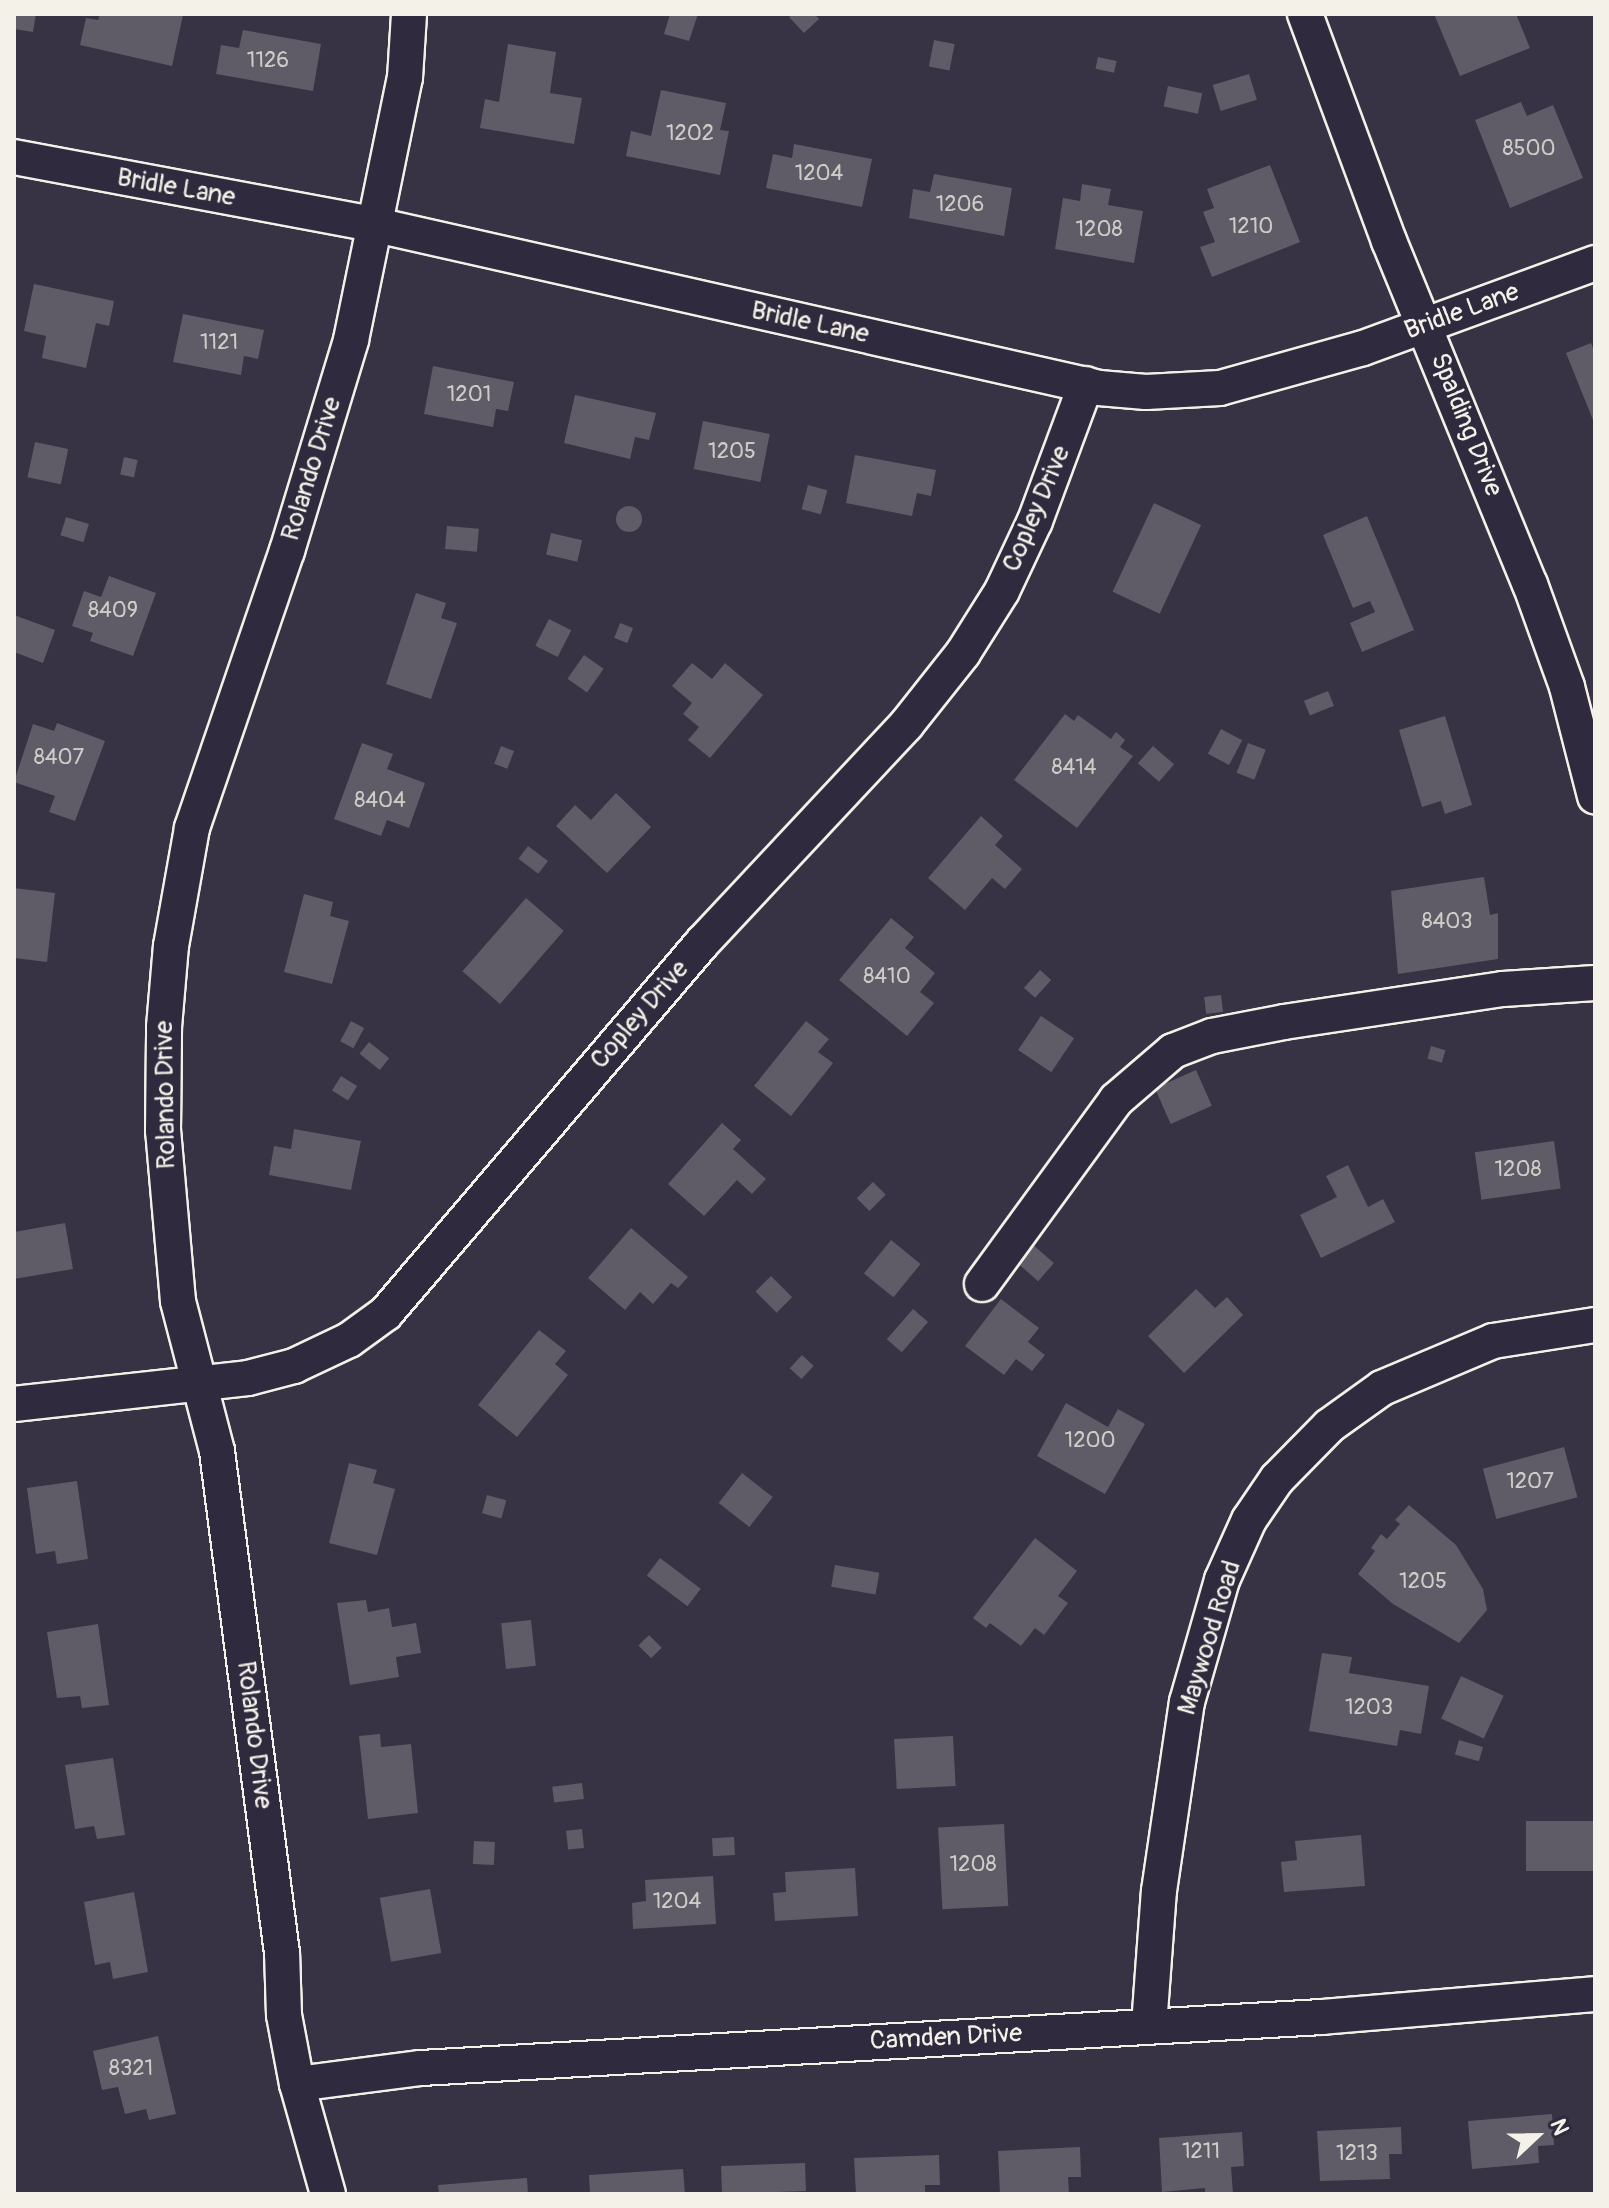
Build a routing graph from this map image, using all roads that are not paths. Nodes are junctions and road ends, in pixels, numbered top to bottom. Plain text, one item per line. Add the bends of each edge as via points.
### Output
1 (409, 14) edge
2 (1305, 14) edge
3 (14, 157) edge
4 (376, 225) junction
5 (1595, 263) edge
6 (1425, 326) junction
7 (1086, 384) junction
8 (1595, 796) edge
9 (1595, 983) edge
10 (982, 1284) dead end
11 (1595, 1325) edge
12 (198, 1381) junction
13 (14, 1404) edge
14 (1595, 1994) edge
15 (1149, 2026) junction
16 (297, 2084) junction
17 (328, 2194) edge

1 - 4 street, Rolando Drive via 405,78
2 - 6 street, Spalding Drive
3 - 4 street, Bridle Lane
4 - 7 street, Bridle Lane
4 - 12 street, Rolando Drive via 346,356 287,551 192,828 171,946 163,1131 178,1301
5 - 6 street, Bridle Lane
6 - 7 street, Bridle Lane via 1220,388 1146,392
6 - 8 street, Spalding Drive via 1530,584 1567,687
7 - 12 street, Copley Drive via 1035,521 1002,591 963,653 906,725 693,953 442,1251 386,1313 349,1340 294,1366 248,1378
9 - 10 street via 1503,989 1284,1022 1212,1036 1173,1051 1116,1100
11 - 15 street, Maywood Road via 1493,1341 1382,1388 1329,1426 1277,1479 1249,1520 1222,1580 1187,1702 1159,1891
12 - 13 street, Copley Drive
12 - 16 street, Rolando Drive via 217,1451 282,1953 284,2015
14 - 15 street, Camden Drive
15 - 16 street, Camden Drive via 684,2050 421,2068
16 - 17 street, Rolando Drive

